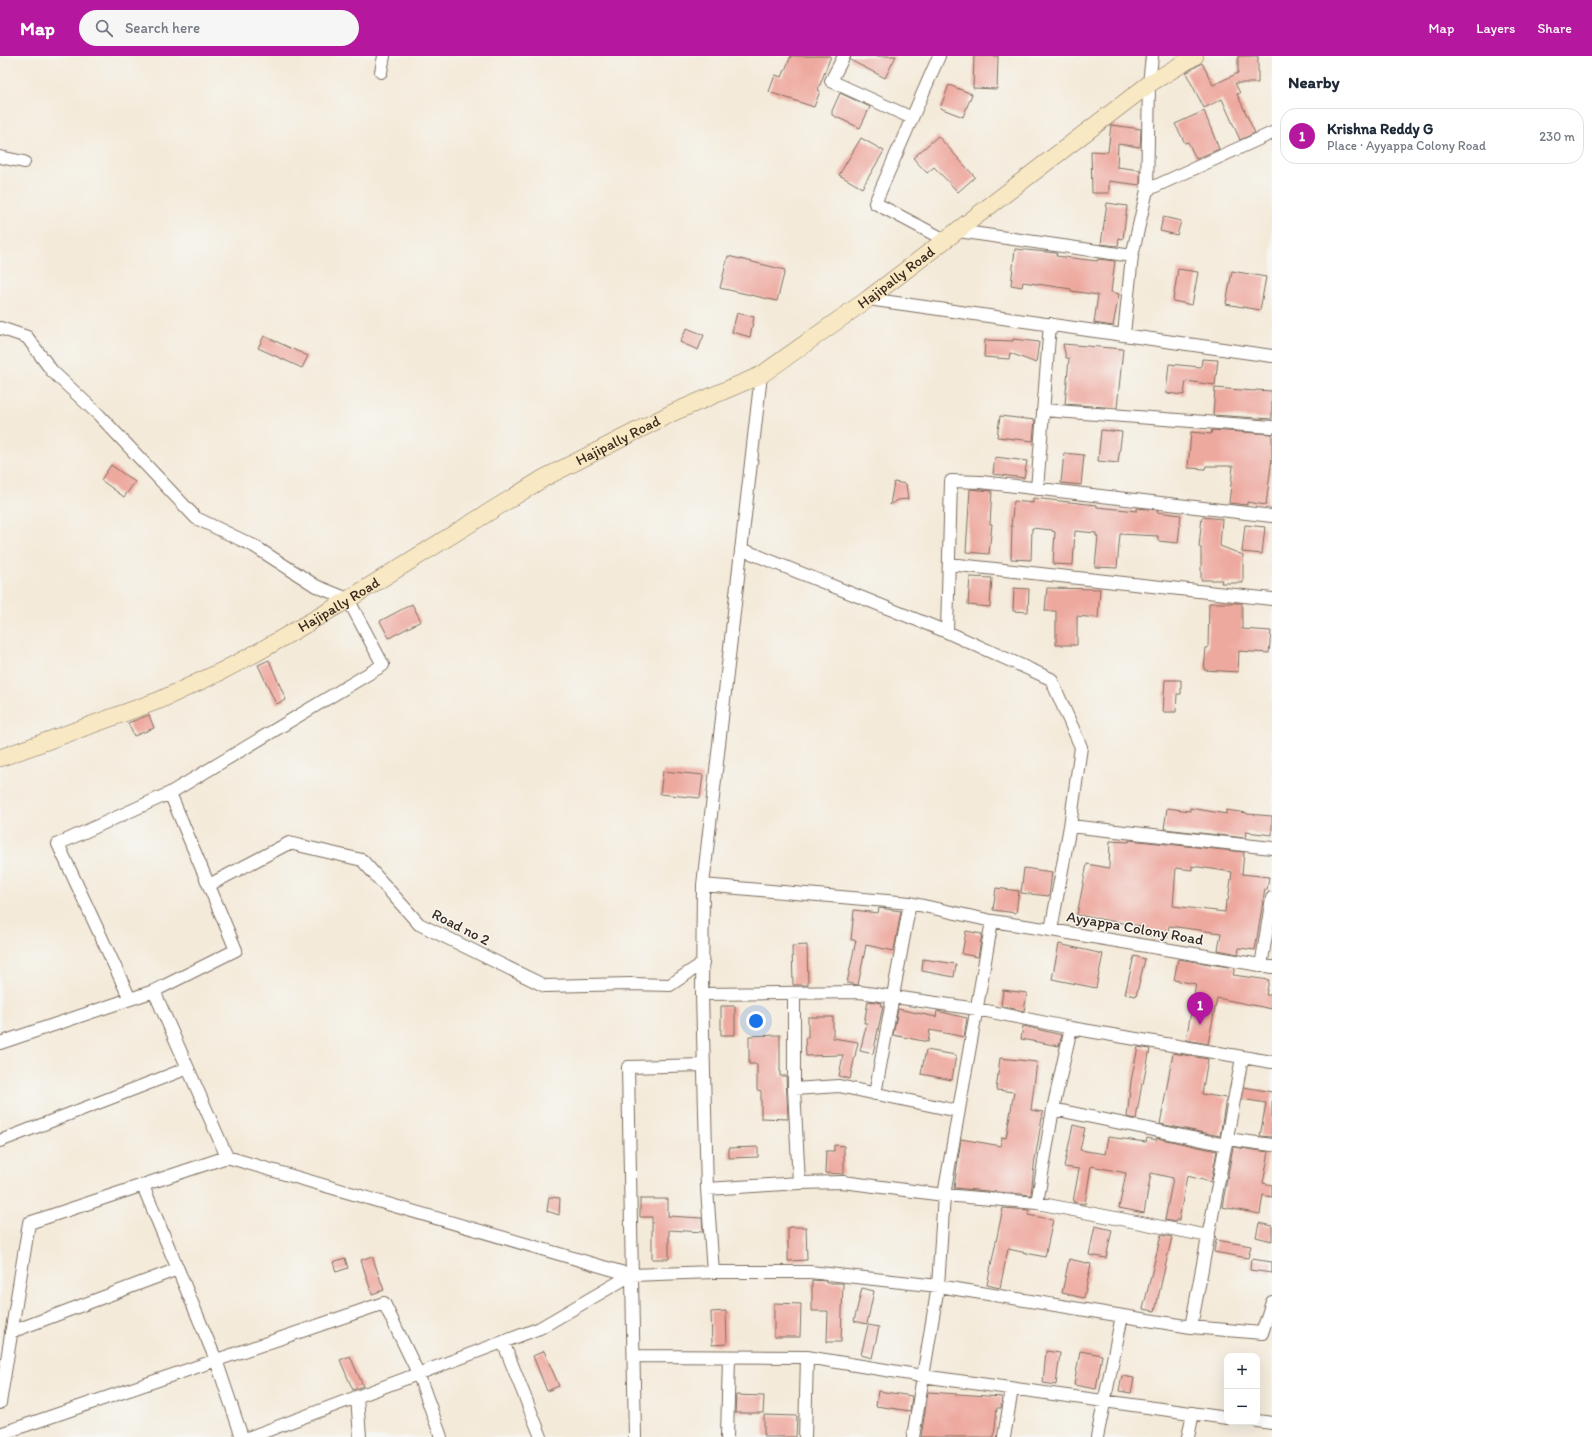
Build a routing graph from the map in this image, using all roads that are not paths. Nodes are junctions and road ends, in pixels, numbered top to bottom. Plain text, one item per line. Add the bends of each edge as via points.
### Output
1 (384, 56) edge
2 (844, 56) edge
3 (939, 56) edge
4 (1152, 56) edge
5 (1195, 56) edge
6 (381, 72) dead end
7 (1149, 84) junction
8 (912, 118) junction
9 (1272, 133) edge
10 (0, 157) edge
11 (24, 162) dead end
12 (1147, 190) junction
13 (952, 235) junction
14 (1132, 256) junction
15 (868, 299) junction
16 (1050, 324) junction
17 (0, 328) edge
18 (1124, 334) junction
19 (1272, 356) edge
20 (761, 375) junction
21 (1043, 410) junction
22 (1272, 427) edge
23 (1037, 489) junction
24 (1272, 516) edge
25 (741, 549) junction
26 (949, 564) junction
27 (348, 599) junction
28 (1272, 599) edge
29 (947, 632) junction
30 (0, 758) edge
31 (170, 793) junction
32 (1070, 826) junction
33 (1272, 848) edge
34 (208, 885) junction
35 (702, 885) junction
36 (1272, 898) edge
37 (910, 903) junction
38 (992, 922) junction
39 (1051, 930) junction
40 (702, 963) junction
41 (1266, 967) edge
42 (154, 991) junction
43 (702, 994) junction
44 (794, 994) junction
45 (892, 997) junction
46 (130, 999) junction
47 (977, 1009) junction
48 (1071, 1028) junction
49 (0, 1043) edge
50 (1242, 1058) junction
51 (1272, 1062) edge
52 (704, 1065) junction
53 (188, 1068) junction
54 (794, 1089) junction
55 (875, 1094) junction
56 (1053, 1109) junction
57 (958, 1111) junction
58 (0, 1141) edge
59 (1227, 1142) junction
60 (1272, 1145) edge
61 (227, 1157) junction
62 (799, 1183) junction
63 (143, 1186) junction
64 (707, 1189) junction
65 (944, 1195) junction
66 (1037, 1203) junction
67 (1209, 1236) junction
68 (178, 1269) junction
69 (713, 1272) junction
70 (632, 1275) junction
71 (938, 1286) junction
72 (1272, 1302) edge
73 (1122, 1316) junction
74 (1191, 1328) junction
75 (11, 1332) junction
76 (503, 1342) junction
77 (634, 1356) junction
78 (729, 1357) junction
79 (808, 1357) junction
80 (216, 1360) junction
81 (418, 1374) junction
82 (922, 1376) junction
83 (1012, 1389) junction
84 (357, 1397) junction
85 (1104, 1401) junction
86 (0, 1402) edge
87 (1193, 1414) junction
88 (1224, 1418) edge
89 (1260, 1421) edge
90 (1272, 1423) edge
91 (0, 1434) edge
92 (242, 1437) edge
93 (250, 1437) edge
94 (360, 1437) edge
95 (441, 1437) edge
96 (541, 1437) edge
97 (635, 1437) edge
98 (727, 1437) edge
99 (805, 1437) edge
100 (913, 1437) edge
101 (1004, 1437) edge
102 (1097, 1437) edge
103 (1188, 1437) edge

1 - 6 street
2 - 8 street via 831,81
3 - 8 street
4 - 7 street
5 - 7 street, Hajipally Road
7 - 12 street
7 - 13 street, Hajipally Road
8 - 13 street via 875,203
9 - 12 street
10 - 11 street
12 - 14 street
13 - 14 street
13 - 15 street, Hajipally Road
14 - 18 street
15 - 16 street
15 - 20 street, Hajipally Road
16 - 18 street
16 - 21 street
17 - 27 street via 27,337 52,371 99,415 196,518 254,546 316,586
18 - 19 street
20 - 25 street
20 - 27 street, Hajipally Road via 672,413 544,478
21 - 22 street
21 - 23 street
23 - 24 street
23 - 26 street via 951,481
25 - 29 street
25 - 35 street
26 - 28 street
26 - 29 street
27 - 30 street, Hajipally Road via 258,652 177,692
27 - 31 street via 383,665
29 - 32 street via 1051,679 1081,747
31 - 34 street
31 - 46 street via 58,844
32 - 33 street
32 - 39 street
34 - 40 street, Road no 2 via 288,843 362,860 419,924 545,986 670,985
34 - 42 street via 236,950
35 - 37 street, Ayyappa Colony Road
35 - 40 street
36 - 41 street
37 - 38 street, Ayyappa Colony Road
37 - 45 street
38 - 39 street, Ayyappa Colony Road
38 - 47 street
39 - 41 street, Ayyappa Colony Road
40 - 43 street
42 - 46 street
42 - 53 street
43 - 44 street
43 - 52 street
44 - 45 street via 860,992
44 - 54 street
45 - 47 street
45 - 55 street
46 - 49 street
47 - 48 street
47 - 57 street
48 - 50 street
48 - 56 street
50 - 51 street
50 - 59 street
52 - 64 street
52 - 70 street via 628,1067
53 - 58 street
53 - 61 street
54 - 55 street via 840,1086
54 - 62 street
55 - 57 street
56 - 59 street
56 - 66 street
57 - 65 street
59 - 60 street
59 - 67 street
61 - 63 street
61 - 70 street
62 - 64 street
62 - 65 street via 843,1182
63 - 68 street
63 - 75 street via 29,1223
64 - 69 street
65 - 66 street
65 - 71 street
66 - 67 street
67 - 74 street
68 - 75 street
68 - 80 street
69 - 70 street
69 - 71 street via 810,1272
70 - 76 street via 540,1328
70 - 77 street
71 - 73 street
71 - 82 street
72 - 74 street via 1262,1333
73 - 74 street
73 - 85 street
75 - 86 street
76 - 81 street
76 - 96 street
77 - 78 street
77 - 97 street
78 - 79 street
78 - 98 street
79 - 82 street
79 - 99 street
80 - 81 street via 384,1303
80 - 91 street
80 - 92 street
81 - 84 street
81 - 95 street
82 - 83 street
82 - 100 street
83 - 85 street
83 - 101 street
84 - 93 street
84 - 94 street
85 - 87 street
85 - 102 street
87 - 88 street
87 - 103 street
89 - 90 street

